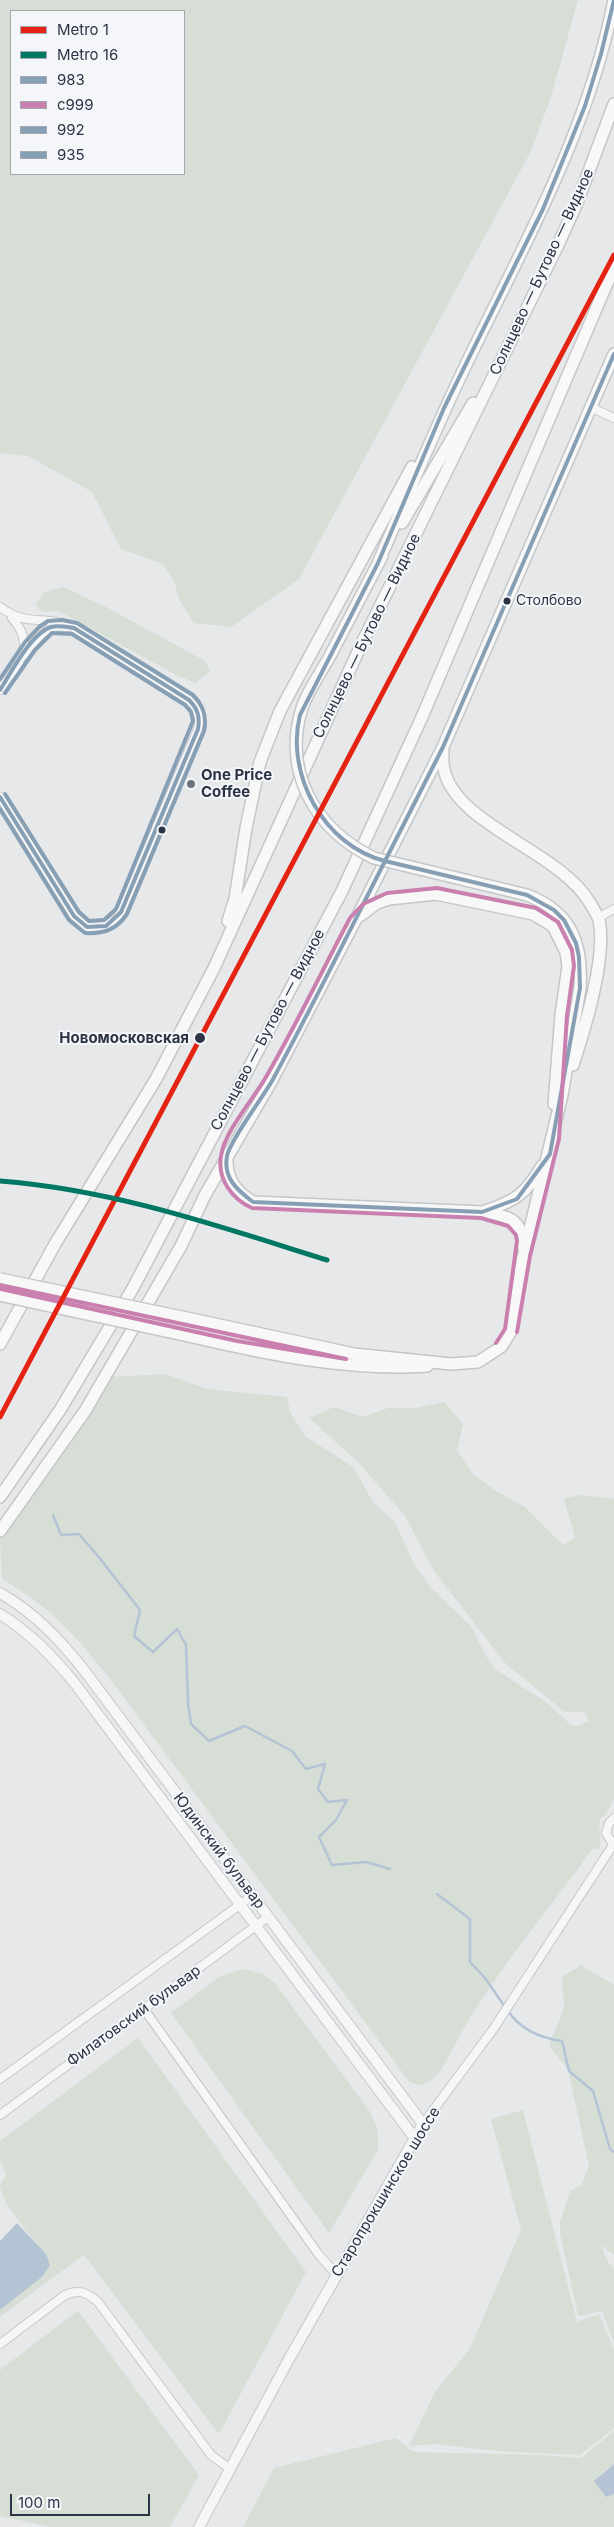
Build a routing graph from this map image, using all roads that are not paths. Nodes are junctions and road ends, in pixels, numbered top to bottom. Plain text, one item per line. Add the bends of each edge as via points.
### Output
1 (613, 4) edge
2 (614, 104) edge
3 (614, 267) edge
4 (518, 327) junction
5 (614, 354) edge
6 (590, 407) junction
7 (442, 413) junction
8 (614, 418) edge
9 (379, 561) junction
10 (0, 607) edge
11 (9, 614) junction
12 (74, 628) junction
13 (22, 657) junction
14 (0, 690) edge
15 (443, 748) junction
16 (0, 797) edge
17 (614, 909) edge
18 (598, 918) junction
19 (355, 921) junction
20 (214, 968) junction
21 (562, 1095) junction
22 (553, 1138) junction
23 (227, 1154) junction
24 (550, 1154) junction
25 (482, 1212) junction
26 (524, 1255) junction
27 (0, 1279) edge
28 (0, 1295) edge
29 (0, 1344) edge
30 (451, 1364) junction
31 (0, 1497) edge
32 (0, 1531) edge
33 (0, 1593) edge
34 (0, 1614) edge
35 (614, 1818) edge
36 (613, 1846) edge
37 (252, 1896) junction
38 (240, 1904) junction
39 (268, 1917) junction
40 (257, 1926) junction
41 (144, 2010) junction
42 (0, 2079) edge
43 (0, 2116) edge
44 (423, 2124) junction
45 (416, 2140) junction
46 (336, 2274) junction
47 (0, 2344) edge
48 (230, 2470) junction
49 (199, 2527) edge

1 - 7 main road via 598,66 576,132 546,202
2 - 4 main road, Солнцево — Бутово — Видное via 577,203
3 - 31 main road, Солнцево — Бутово — Видное via 426,708 342,892 133,1288 60,1410
4 - 9 main road
4 - 20 main road, Солнцево — Бутово — Видное via 361,645
5 - 6 main road
6 - 8 street
6 - 15 main road
7 - 9 main road
7 - 20 main road via 280,711 260,762 235,899
9 - 21 main road, bridge via 302,706 296,733 300,777 321,816 354,848 374,858 527,895 543,901 559,913 572,930 582,967
10 - 11 street
11 - 12 street via 30,621 60,621
11 - 13 street via 24,635
12 - 13 street via 48,628
12 - 16 street via 189,700 199,717 198,729 116,919 98,928 78,922
13 - 14 street
15 - 18 main road via 444,769 458,797 472,810 561,870 582,889
15 - 19 main road
17 - 18 street
18 - 21 main road via 601,949 583,1034
19 - 22 main road via 377,903 436,894 533,914 553,926 566,952 568,966 561,1014
19 - 23 main road via 271,1082
20 - 29 main road, Солнцево — Бутово — Видное via 156,1078 55,1244
21 - 22 main road
22 - 24 main road
23 - 25 main road via 226,1170 230,1180 236,1190 253,1202
23 - 32 main road via 181,1246 84,1411
24 - 25 main road via 517,1199
24 - 26 main road
25 - 26 main road via 513,1220 520,1226
26 - 30 main road via 511,1331 500,1346 478,1362
27 - 30 main road, bridge via 354,1354
28 - 30 main road, bridge via 236,1347 353,1366
33 - 37 street, Юдинский бульвар via 56,1634
34 - 38 street, Юдинский бульвар via 46,1649 73,1681
35 - 36 street, Старопрокшинское шоссе via 606,1833
36 - 44 street, Старопрокшинское шоссе via 494,2028
37 - 38 street, Филатовский бульвар
37 - 39 street, Юдинский бульвар
38 - 40 street, Юдинский бульвар
38 - 42 street, Филатовский бульвар
39 - 40 street, Филатовский бульвар
39 - 44 street, Юдинский бульвар
40 - 41 street, Филатовский бульвар
40 - 45 street, Юдинский бульвар
41 - 43 street, Филатовский бульвар
41 - 46 street via 319,2255
44 - 45 street, Старопрокшинское шоссе
45 - 46 street, Старопрокшинское шоссе
46 - 48 street, Старопрокшинское шоссе
47 - 48 street via 65,2295 76,2291 87,2294 98,2302 211,2455
48 - 49 street, Старопрокшинское шоссе

